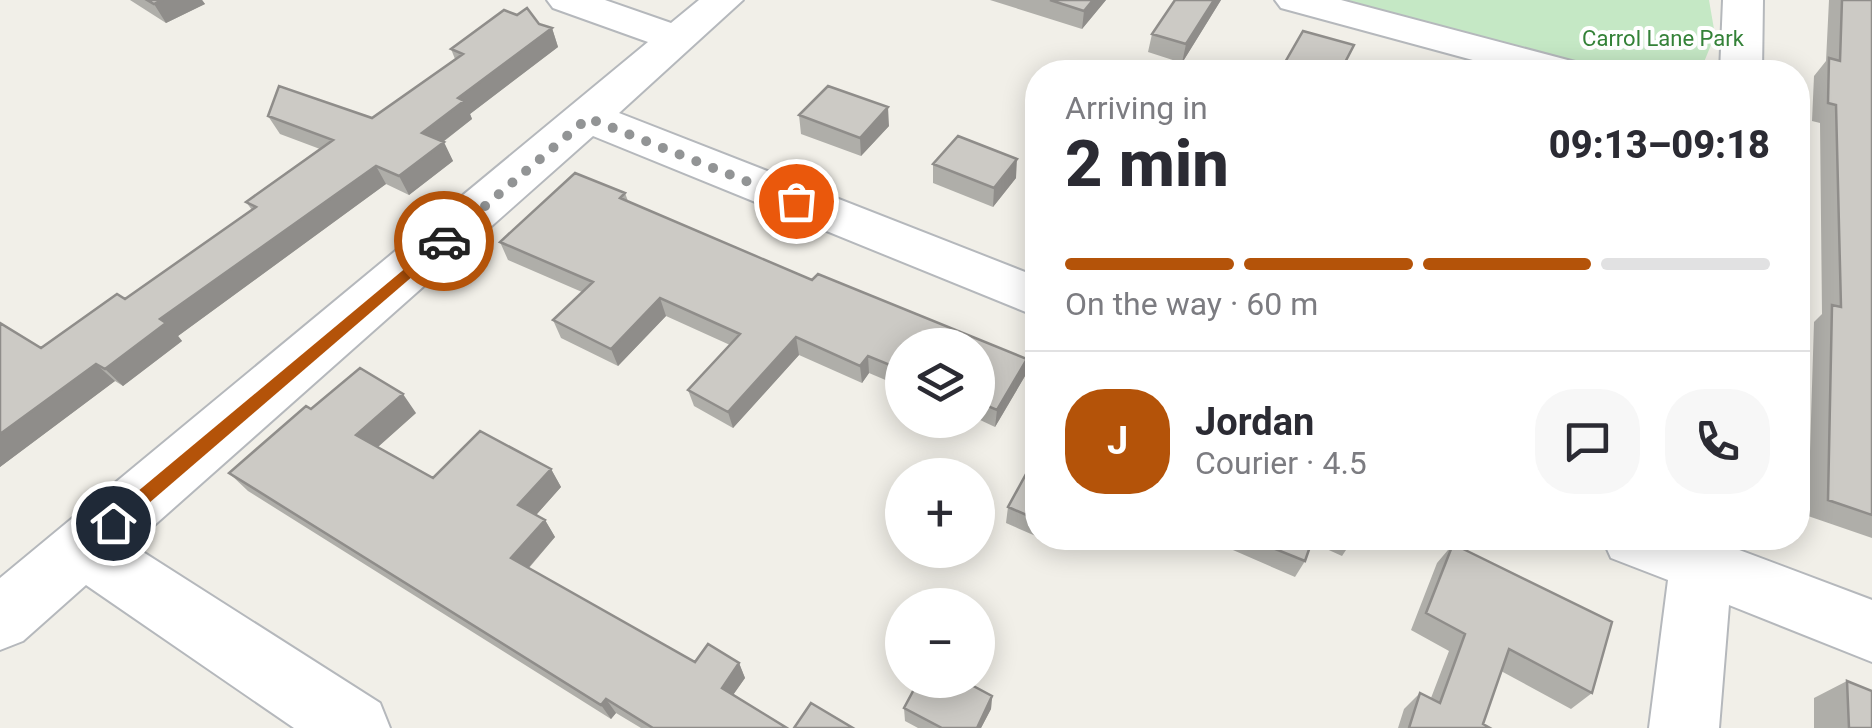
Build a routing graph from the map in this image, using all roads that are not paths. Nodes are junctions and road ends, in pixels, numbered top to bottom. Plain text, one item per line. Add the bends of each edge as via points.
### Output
1 (567, 0) edge
2 (722, 0) edge
3 (1295, 0) edge
4 (1743, 0) edge
5 (675, 38) junction
6 (1519, 60) edge
7 (1741, 60) edge
8 (588, 118) junction
9 (1025, 293) edge
10 (84, 548) junction
11 (1703, 551) edge
12 (6, 605) edge
13 (1872, 631) edge
14 (355, 728) edge
15 (1684, 728) edge

1 - 5 street
2 - 5 street
3 - 6 street
4 - 7 street
5 - 8 street
8 - 9 street
8 - 10 street
10 - 12 street
10 - 14 street
11 - 13 street
11 - 15 street

